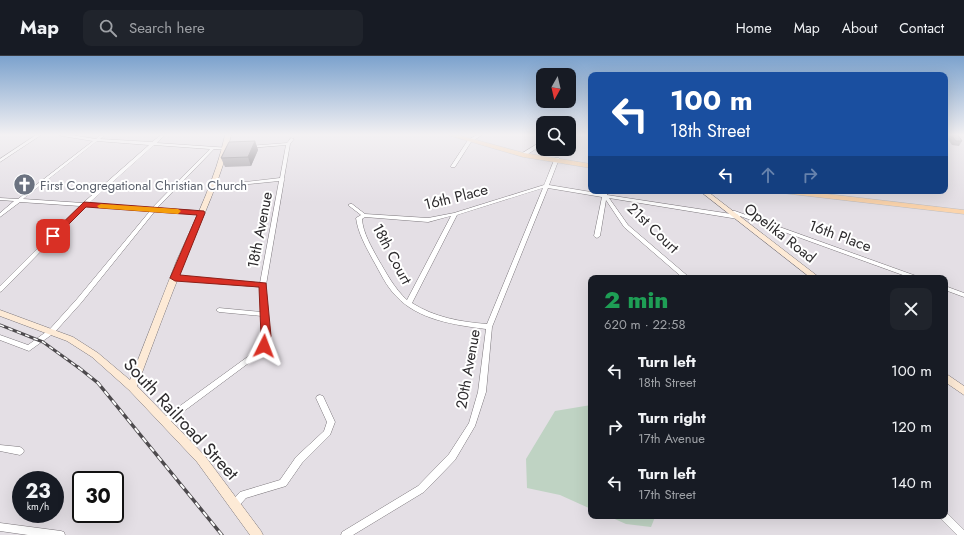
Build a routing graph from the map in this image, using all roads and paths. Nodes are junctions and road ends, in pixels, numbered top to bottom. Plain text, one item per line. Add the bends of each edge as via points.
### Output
1 (73, 157) edge
2 (138, 157) edge
3 (204, 157) edge
4 (225, 157) edge
5 (287, 157) edge
6 (459, 157) edge
7 (542, 157) edge
8 (556, 160) junction
9 (588, 165) edge
10 (453, 166) dead end
11 (283, 179) junction
12 (545, 186) junction
13 (211, 187) junction
14 (588, 191) edge
15 (605, 194) edge
16 (606, 194) edge
17 (610, 194) edge
18 (709, 194) edge
19 (818, 194) edge
20 (0, 199) edge
21 (17, 200) junction
22 (84, 205) junction
23 (350, 205) dead end
24 (153, 210) junction
25 (730, 211) junction
26 (964, 212) edge
27 (202, 213) junction
28 (455, 214) junction
29 (0, 215) edge
30 (364, 215) junction
31 (738, 218) junction
32 (597, 236) dead end
33 (683, 275) edge
34 (810, 275) edge
35 (909, 275) edge
36 (175, 278) junction
37 (263, 285) junction
38 (948, 289) edge
39 (0, 290) edge
40 (964, 295) edge
41 (408, 304) junction
42 (218, 310) dead end
43 (0, 313) edge
44 (264, 314) junction
45 (489, 327) junction
46 (52, 331) junction
47 (0, 337) edge
48 (948, 380) edge
49 (132, 386) junction
50 (964, 392) edge
51 (320, 398) dead end
52 (165, 421) junction
53 (0, 448) edge
54 (20, 451) dead end
55 (235, 504) junction
56 (947, 519) edge
57 (0, 527) edge
58 (61, 535) edge
59 (257, 535) edge
60 (346, 535) edge
61 (963, 535) edge

1 - 21 street
2 - 22 street
3 - 24 street
4 - 13 street
5 - 11 street, 18th Avenue
6 - 10 street
7 - 8 main road
8 - 9 main road
8 - 12 street, 20th Avenue
11 - 13 street
11 - 37 street, 18th Avenue
12 - 14 street
12 - 28 street, 16th Place
12 - 45 street, 20th Avenue
13 - 27 street
15 - 32 street
16 - 33 street, 21st Court via 626,226
17 - 31 street
18 - 25 street, Opelika Road
19 - 26 main road
20 - 21 street
21 - 22 street
21 - 29 street
22 - 24 street
22 - 39 street
23 - 30 street
24 - 27 street
24 - 46 street
25 - 31 street, Opelika Road
25 - 35 street, 16th Place
27 - 36 street
28 - 30 street, 16th Place via 428,220
28 - 41 street
30 - 41 street, 18th Court via 359,218 359,222 372,252 397,294
31 - 34 street, Opelika Road
36 - 37 street
36 - 49 street
37 - 44 street, 18th Avenue
38 - 40 street
41 - 45 street via 430,315
42 - 44 street
43 - 46 street, South Railroad Street
44 - 52 street, 18th Avenue via 265,341 260,351
45 - 60 street, 20th Avenue via 481,394 472,424 452,457 421,489
46 - 47 street via 29,348
46 - 49 street, South Railroad Street via 83,347
48 - 50 street
49 - 52 street, South Railroad Street
51 - 55 street via 331,422 327,433 299,460 283,483 243,495
52 - 55 street, South Railroad Street via 201,459
53 - 54 street
55 - 59 street, South Railroad Street
56 - 61 street
57 - 58 street

